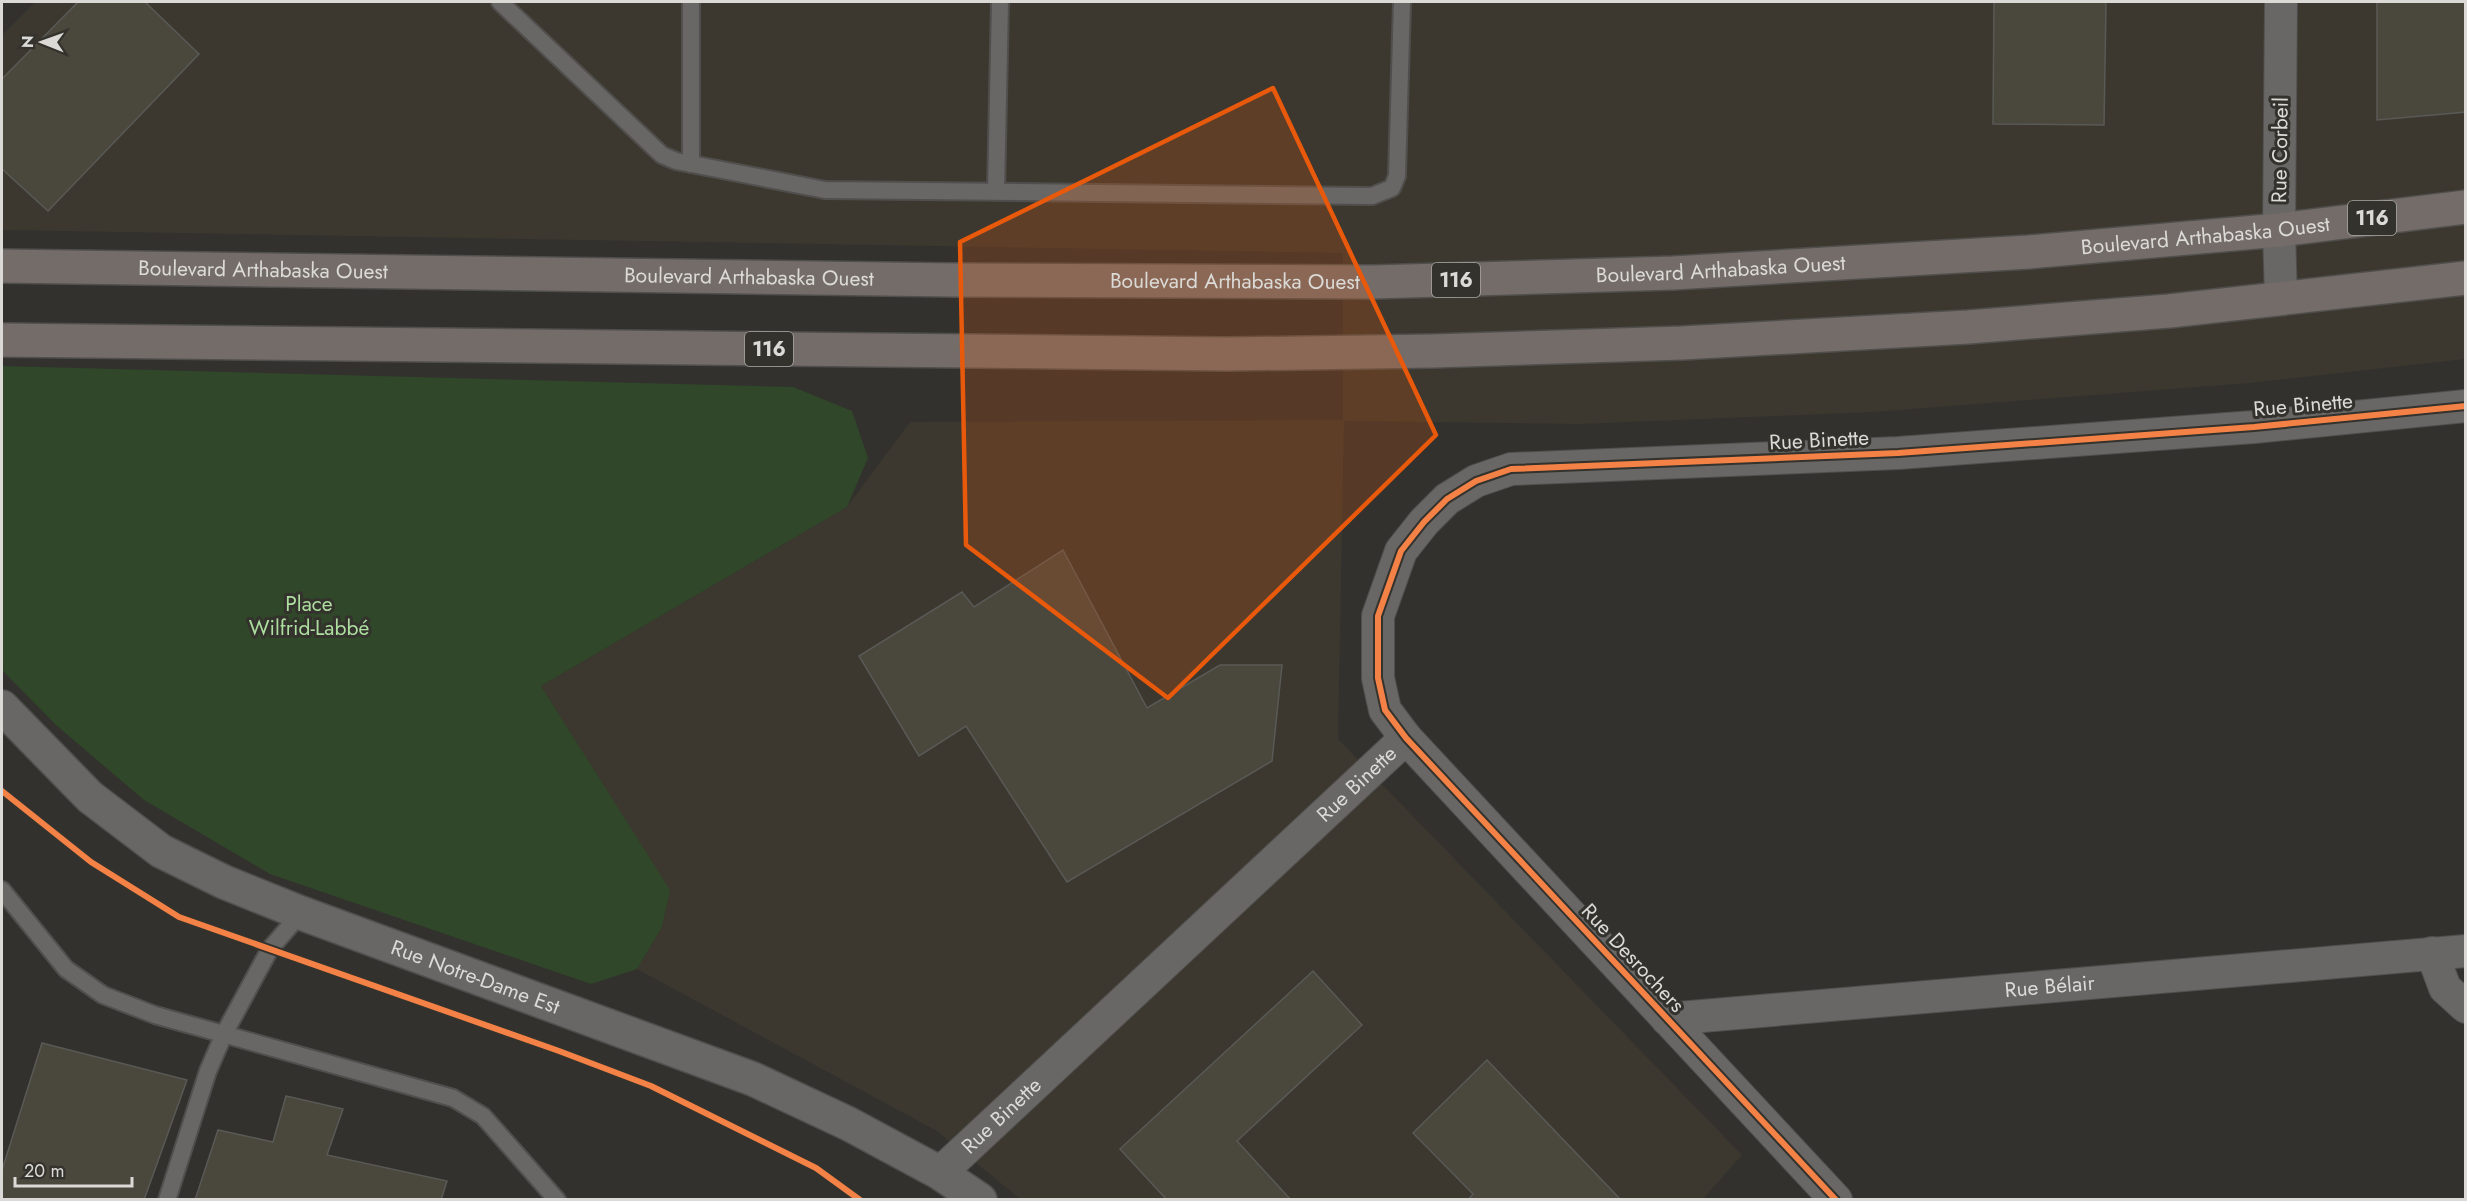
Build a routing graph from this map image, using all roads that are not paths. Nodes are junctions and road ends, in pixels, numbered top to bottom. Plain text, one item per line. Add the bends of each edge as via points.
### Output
1 (500, 2) edge
2 (690, 2) edge
3 (1000, 2) edge
4 (1402, 2) edge
5 (2281, 2) edge
6 (691, 164) junction
7 (996, 191) junction
8 (2466, 207) edge
9 (2279, 230) junction
10 (2, 267) edge
11 (2466, 278) edge
12 (2281, 299) junction
13 (2, 340) edge
14 (2466, 406) edge
15 (2, 708) edge
16 (1406, 738) junction
17 (2, 890) edge
18 (301, 913) junction
19 (2466, 951) edge
20 (2432, 953) junction
21 (2466, 1007) edge
22 (1667, 1019) junction
23 (224, 1034) junction
24 (955, 1189) edge
25 (167, 1200) edge
26 (557, 1200) edge
27 (1836, 1200) edge

1 - 6 lane via 662,155
2 - 6 lane
3 - 7 lane
4 - 7 lane via 1397,176 1392,188 1372,196
5 - 9 street, Rue Corbeil
6 - 7 lane via 825,190
8 - 9 main road, Boulevard Arthabaska Ouest / 116
9 - 10 main road, Boulevard Arthabaska Ouest / 116 via 2029,252 1685,273 1373,282
9 - 12 street, Rue Corbeil
11 - 12 main road, 116
12 - 13 main road, 116 via 1968,327 1682,343 1433,351 1216,354
14 - 16 street, Rue Binette via 2254,427 1910,452 1511,469 1476,481 1447,499 1401,551 1378,616 1378,678 1385,710
15 - 18 street, Rue Notre-Dame Est via 90,797 161,851
16 - 22 street, Rue Desrochers
16 - 24 street, Rue Binette
17 - 23 lane via 66,969 103,995 155,1015
18 - 23 lane via 270,949
18 - 24 street, Rue Notre-Dame Est via 753,1079 849,1124
19 - 20 street, Rue Bélair
20 - 21 street via 2445,988
20 - 22 street, Rue Bélair
22 - 27 street, Rue Desrochers
23 - 25 lane via 208,1071
23 - 26 lane via 453,1098 483,1116

